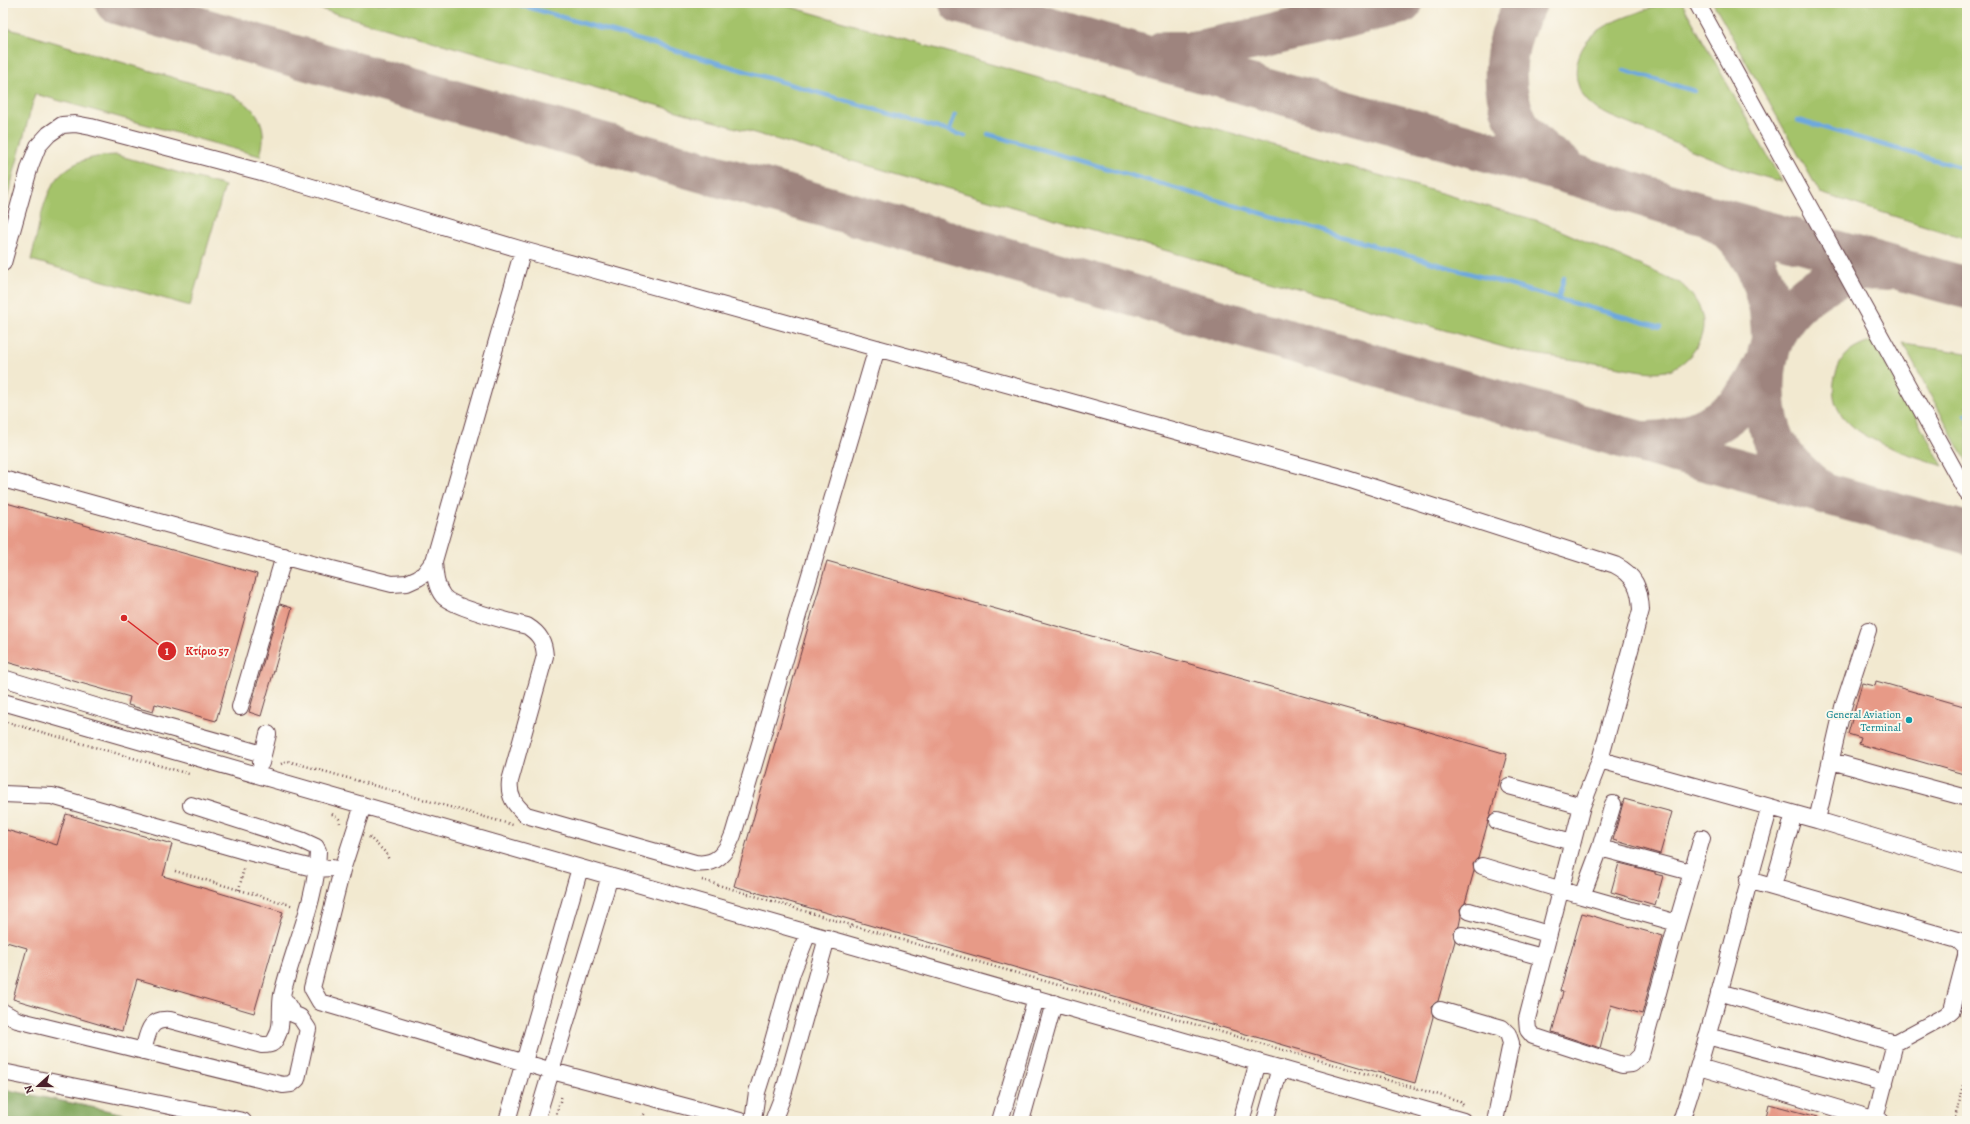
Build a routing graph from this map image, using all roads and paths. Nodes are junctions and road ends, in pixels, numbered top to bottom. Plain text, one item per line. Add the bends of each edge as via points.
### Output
1 (1697, 3) edge
2 (523, 250) junction
3 (3, 263) edge
4 (877, 348) junction
5 (3, 478) edge
6 (1967, 493) edge
7 (284, 556) junction
8 (434, 560) junction
9 (1868, 630) dead end
10 (3, 678) edge
11 (3, 702) edge
12 (240, 707) dead end
13 (268, 734) dead end
14 (263, 754) junction
15 (1600, 760) junction
16 (1831, 761) junction
17 (258, 775) junction
18 (1510, 786) dead end
19 (3, 794) edge
20 (1967, 798) edge
21 (191, 804) dead end
22 (1613, 804) dead end
23 (364, 805) junction
24 (1582, 806) junction
25 (1770, 806) junction
26 (1794, 814) junction
27 (480, 816) dead end
28 (479, 820) dead end
29 (1817, 820) junction
30 (1497, 821) dead end
31 (1702, 838) dead end
32 (1572, 842) junction
33 (1600, 848) junction
34 (248, 852) junction
35 (1967, 865) edge
36 (1482, 866) dead end
37 (580, 868) junction
38 (318, 869) junction
39 (342, 870) junction
40 (175, 871) dead end
41 (1691, 872) junction
42 (610, 876) junction
43 (1748, 880) junction
44 (1773, 886) junction
45 (1560, 889) junction
46 (239, 890) junction
47 (1582, 896) junction
48 (308, 910) junction
49 (1469, 911) dead end
50 (1677, 923) junction
51 (808, 933) junction
52 (1548, 934) junction
53 (1462, 935) dead end
54 (827, 938) junction
55 (1542, 957) junction
56 (1719, 992) junction
57 (282, 996) junction
58 (1036, 998) junction
59 (1054, 1003) junction
60 (1440, 1010) dead end
61 (3, 1012) edge
62 (1707, 1036) junction
63 (1895, 1043) junction
64 (143, 1051) junction
65 (1258, 1062) junction
66 (525, 1063) junction
67 (1699, 1067) junction
68 (1280, 1068) junction
69 (552, 1071) junction
70 (3, 1072) edge
71 (568, 1075) junction
72 (1967, 1075) edge
73 (1885, 1083) junction
74 (1878, 1120) edge
75 (243, 1121) edge
76 (507, 1121) edge
77 (536, 1121) edge
78 (554, 1121) edge
79 (740, 1121) edge
80 (753, 1121) edge
81 (773, 1121) edge
82 (1000, 1121) edge
83 (1021, 1121) edge
84 (1241, 1121) edge
85 (1265, 1121) edge
86 (1464, 1121) edge
87 (1495, 1121) edge
88 (1681, 1121) edge
89 (1954, 1121) edge

1 - 6 street
2 - 3 street via 264,173 75,124 62,125 38,146
2 - 4 street
2 - 8 street
4 - 8 street via 733,835 724,854 715,861 695,863 526,815 519,809 513,802 509,790 510,781 545,656 544,646 535,631 527,626 448,602 436,581
4 - 15 street via 1338,476 1615,564 1628,571 1641,596 1642,610
5 - 7 street
7 - 8 street via 392,584 407,583 418,578
7 - 12 street
9 - 16 street via 1844,707
10 - 14 street
11 - 17 street
13 - 14 street
14 - 17 street
15 - 24 street
15 - 25 street
16 - 20 street
16 - 29 street
17 - 23 street
18 - 24 street
19 - 34 street via 52,796
21 - 38 street via 313,845 318,851
22 - 33 street
23 - 37 street
23 - 39 street
24 - 32 street
25 - 26 street
25 - 43 street
26 - 29 street
26 - 44 street
27 - 28 path
29 - 35 street
30 - 32 street
31 - 41 street
32 - 45 street
33 - 41 street
33 - 47 street
34 - 38 street
34 - 46 path
36 - 45 street
37 - 42 street
37 - 66 street
38 - 39 street
38 - 48 street
39 - 66 street via 312,988 320,1002
40 - 46 path
41 - 50 street
42 - 51 street
42 - 69 street
43 - 44 street
43 - 56 street
44 - 63 street via 1958,940 1966,948 1952,1010
45 - 47 street
45 - 52 street
46 - 48 path
47 - 50 street
48 - 57 street
49 - 52 street
50 - 55 street via 1641,1055 1632,1064 1622,1065 1533,1036 1528,1030 1527,1019
51 - 54 street
51 - 80 street via 792,973 757,1092
52 - 55 street
53 - 55 street
54 - 58 street
54 - 81 street via 790,1071
56 - 62 street
56 - 63 street
57 - 64 street via 280,1026 275,1041 270,1044 262,1045 161,1019 150,1027
57 - 64 street via 293,1014 300,1017 308,1029 297,1079 290,1084 283,1086
58 - 59 street
58 - 82 street
59 - 65 street
59 - 83 street
60 - 87 street via 1502,1028 1508,1034 1511,1043
61 - 64 street via 18,1020
62 - 67 street
62 - 73 street
63 - 73 street
65 - 68 street
65 - 84 street
66 - 69 street
66 - 76 street
67 - 74 street
67 - 88 street
68 - 85 street
68 - 86 street
69 - 71 street
69 - 77 street
70 - 75 street
71 - 78 path
71 - 79 street
72 - 89 path
73 - 74 street

